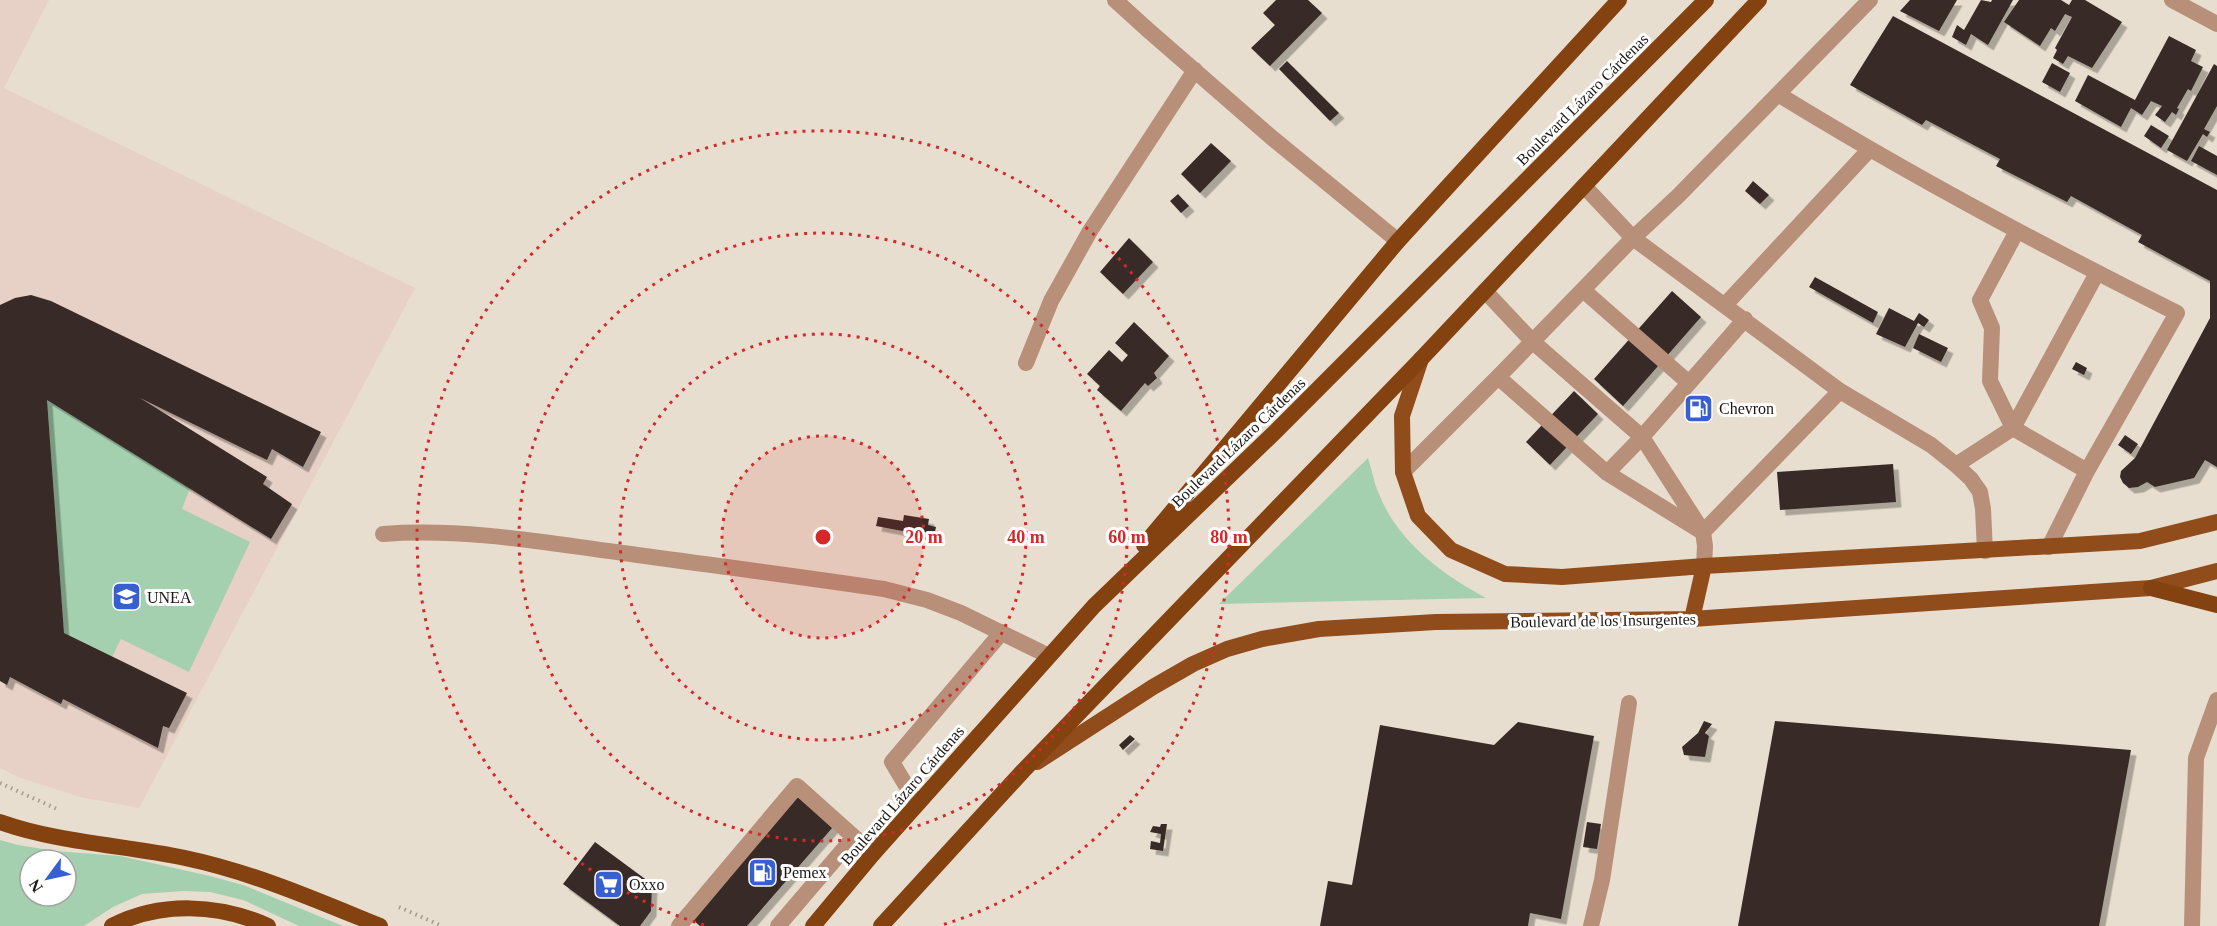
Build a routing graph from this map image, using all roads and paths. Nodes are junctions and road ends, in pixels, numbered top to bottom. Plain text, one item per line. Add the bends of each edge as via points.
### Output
1 (1115, 0) edge
2 (1619, 0) edge
3 (1706, 0) edge
4 (1760, 0) edge
5 (1870, 0) edge
6 (2172, 0) edge
7 (2217, 24) edge
8 (1195, 70) junction
9 (1778, 94) junction
10 (1869, 150) junction
11 (1584, 186) junction
12 (2017, 231) junction
13 (1633, 238) junction
14 (1398, 241) junction
15 (2097, 273) junction
16 (1583, 290) junction
17 (1485, 291) junction
18 (1725, 305) junction
19 (1745, 320) junction
20 (1533, 342) junction
21 (1421, 359) junction
22 (1026, 363) dead end
23 (1498, 377) junction
24 (1689, 383) junction
25 (1840, 391) junction
26 (2013, 428) junction
27 (1642, 437) junction
28 (1956, 465) junction
29 (2087, 471) junction
30 (1403, 472) junction
31 (1607, 473) junction
32 (2217, 522) edge
33 (1703, 532) junction
34 (383, 534) dead end
35 (2049, 547) junction
36 (1985, 551) junction
37 (1704, 566) junction
38 (2217, 571) edge
39 (2151, 588) junction
40 (2217, 605) edge
41 (1094, 606) junction
42 (1692, 619) junction
43 (1002, 632) junction
44 (1049, 656) junction
45 (2217, 700) edge
46 (1629, 703) dead end
47 (1023, 771) junction
48 (917, 804) junction
49 (0, 822) edge
50 (854, 837) junction
51 (873, 854) junction
52 (853, 877) junction
53 (112, 926) edge
54 (268, 926) edge
55 (380, 926) edge
56 (679, 926) edge
57 (778, 926) edge
58 (806, 926) edge
59 (813, 926) edge
60 (881, 926) edge
61 (1591, 926) edge
62 (2192, 926) edge

1 - 8 lane
2 - 14 highway
3 - 41 highway, Boulevard Lázaro Cárdenas via 1275,432
4 - 11 highway
5 - 9 lane
6 - 7 lane
8 - 14 lane
8 - 22 lane via 1089,231 1051,301
9 - 10 lane
9 - 13 lane
10 - 12 lane
10 - 18 lane
11 - 13 lane
11 - 17 highway
12 - 15 lane
12 - 26 lane via 1980,300 1992,328 1990,381
13 - 16 lane
13 - 18 lane
14 - 41 highway
15 - 26 lane
15 - 29 lane via 2177,313
16 - 20 lane
16 - 24 lane
17 - 20 lane
17 - 21 highway
18 - 19 lane
19 - 24 lane
19 - 25 lane
20 - 23 lane
20 - 27 lane
21 - 30 main road via 1402,416
21 - 47 highway
23 - 30 lane
23 - 31 lane
24 - 27 lane
25 - 28 lane via 1931,445
25 - 33 lane
26 - 28 lane
26 - 29 lane
27 - 31 lane
27 - 33 lane
28 - 36 lane via 1980,492
29 - 35 lane
30 - 37 main road via 1418,516 1451,550 1505,574 1562,577
31 - 33 lane
32 - 35 main road via 2140,541
33 - 37 lane
34 - 43 lane via 451,532 535,540 864,586 927,600
35 - 36 main road
36 - 37 main road
37 - 42 main road
38 - 39 main road, Boulevard de los Insurgentes
39 - 40 highway
39 - 42 main road, Boulevard de los Insurgentes
41 - 44 highway, Boulevard Lázaro Cárdenas
42 - 47 main road, Boulevard de los Insurgentes via 1426,622 1319,628 1262,639 1227,649 1173,675
43 - 44 lane
43 - 48 lane via 892,762
44 - 48 highway, Boulevard Lázaro Cárdenas
45 - 62 lane via 2196,758
46 - 61 lane via 1602,880
47 - 60 highway
48 - 51 highway, Boulevard Lázaro Cárdenas
49 - 55 highway via 223,867
50 - 51 lane
50 - 56 lane via 797,786
50 - 57 lane
51 - 52 highway, Boulevard Lázaro Cárdenas
52 - 58 highway
52 - 59 highway, Boulevard Lázaro Cárdenas
53 - 54 highway via 153,911 183,908 248,917

